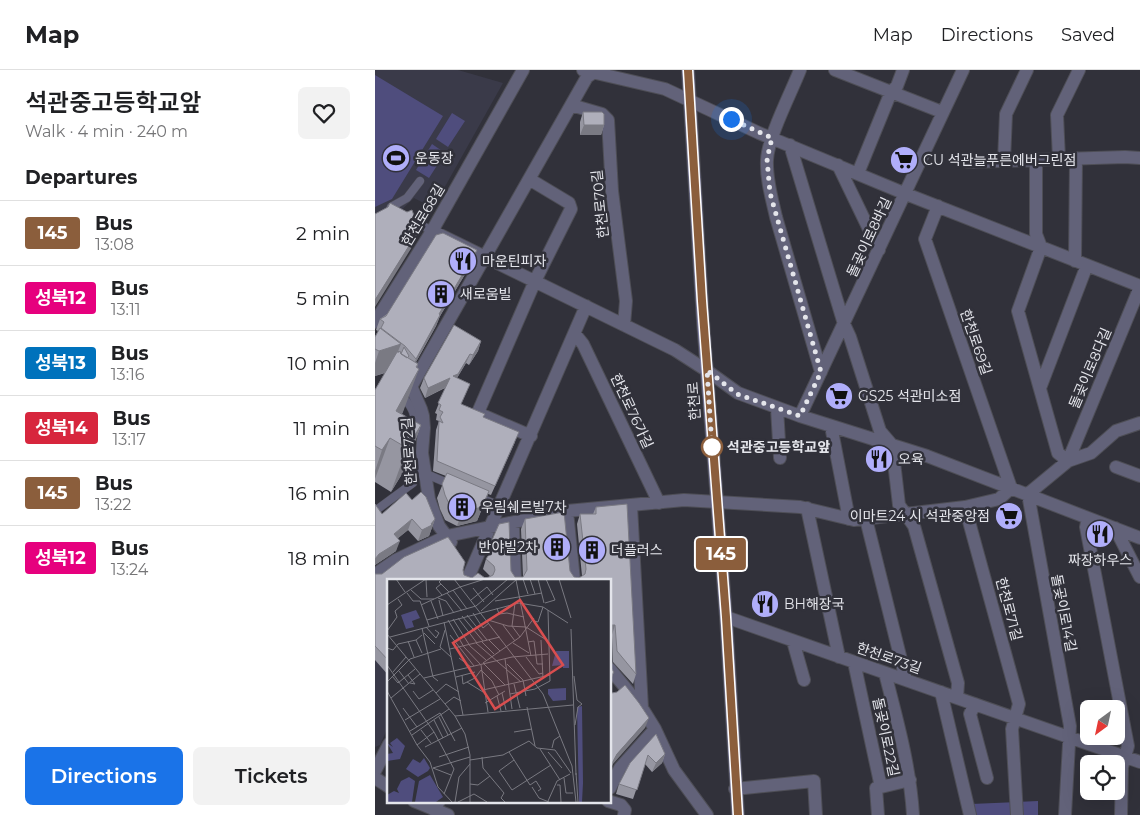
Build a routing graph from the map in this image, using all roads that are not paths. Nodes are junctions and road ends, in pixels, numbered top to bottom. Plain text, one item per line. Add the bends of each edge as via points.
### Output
1 (523, 70) edge
2 (688, 70) edge
3 (801, 70) edge
4 (835, 70) edge
5 (903, 70) edge
6 (963, 70) edge
7 (1027, 70) edge
8 (1079, 70) edge
9 (591, 71) edge
10 (891, 92) junction
11 (691, 100) junction
12 (571, 105) junction
13 (942, 112) junction
14 (772, 138) junction
15 (790, 145) junction
16 (1059, 158) junction
17 (1076, 158) junction
18 (1140, 158) edge
19 (1036, 159) junction
20 (1004, 160) junction
21 (968, 162) dead end
22 (838, 165) junction
23 (858, 173) junction
24 (529, 179) junction
25 (420, 181) dead end
26 (906, 194) junction
27 (938, 206) junction
28 (391, 208) junction
29 (383, 211) edge
30 (432, 231) junction
31 (1041, 247) junction
32 (879, 250) junction
33 (484, 256) junction
34 (1081, 263) junction
35 (535, 281) junction
36 (1140, 287) edge
37 (586, 306) junction
38 (375, 322) edge
39 (844, 324) junction
40 (625, 325) junction
41 (575, 334) junction
42 (401, 367) edge
43 (707, 370) junction
44 (821, 372) junction
45 (411, 387) junction
46 (1040, 388) junction
47 (391, 391) edge
48 (777, 408) junction
49 (800, 416) junction
50 (1140, 423) edge
51 (831, 426) junction
52 (531, 436) junction
53 (891, 445) junction
54 (780, 458) dead end
55 (1068, 461) junction
56 (1117, 467) dead end
57 (424, 473) junction
58 (1140, 476) edge
59 (458, 488) edge
60 (1011, 488) junction
61 (1028, 494) junction
62 (474, 495) edge
63 (717, 502) junction
64 (659, 503) junction
65 (499, 506) junction
66 (631, 506) junction
67 (965, 507) junction
68 (807, 508) junction
69 (375, 511) edge
70 (567, 511) junction
71 (907, 514) junction
72 (1088, 518) junction
73 (849, 519) junction
74 (866, 519) junction
75 (513, 523) junction
76 (491, 526) junction
77 (1115, 528) junction
78 (447, 536) junction
79 (1140, 538) edge
80 (377, 571) edge
81 (469, 576) edge
82 (1140, 577) edge
83 (515, 579) edge
84 (574, 579) edge
85 (726, 617) junction
86 (793, 641) junction
87 (839, 656) junction
88 (855, 662) junction
89 (611, 670) edge
90 (885, 673) junction
91 (804, 680) dead end
92 (906, 680) junction
93 (621, 682) junction
94 (941, 692) junction
95 (611, 694) edge
96 (957, 698) junction
97 (975, 704) junction
98 (642, 708) junction
99 (1014, 718) junction
100 (655, 728) junction
101 (1069, 737) junction
102 (387, 748) edge
103 (1119, 755) edge
104 (1125, 757) joint
105 (1140, 762) edge
106 (375, 772) edge
107 (375, 778) edge
108 (987, 778) dead end
109 (910, 780) junction
110 (387, 786) edge
111 (611, 786) edge
112 (881, 787) junction
113 (735, 788) junction
114 (1121, 800) edge
115 (419, 802) edge
116 (610, 802) edge
117 (437, 806) edge
118 (448, 815) edge
119 (624, 815) edge
120 (707, 815) edge
121 (738, 815) edge
122 (816, 815) edge
123 (878, 815) edge
124 (913, 815) edge
125 (970, 815) edge
126 (1017, 815) edge
127 (1065, 815) edge
128 (1121, 815) edge

1 - 30 street, 한천로68길
2 - 11 main road, 한천로
3 - 14 street
4 - 10 street
5 - 10 street
6 - 13 street, 돌곶이로8바길
7 - 20 street via 1006,114
8 - 16 street via 1057,115
9 - 11 street via 665,89
9 - 12 street
10 - 13 street
10 - 23 street
11 - 14 street
11 - 43 main road, 한천로
12 - 24 street
12 - 40 street, 한천로70길 via 602,114 608,120 612,191 626,300
13 - 26 street, 돌곶이로8바길
14 - 15 street
14 - 44 street via 767,159 770,193
15 - 22 street
15 - 39 street
16 - 17 street
16 - 19 street
17 - 18 street
17 - 34 street
19 - 20 street
19 - 31 street via 1035,234
20 - 21 street
22 - 23 street
22 - 32 street
23 - 26 street
24 - 33 street
24 - 35 street, 한천로70길 via 569,203 571,209
25 - 28 lane via 407,198
26 - 27 street
26 - 32 street, 돌곶이로8바길
27 - 31 street
27 - 60 street, 한천로69길 via 925,239
28 - 29 lane
28 - 30 lane
30 - 33 street
30 - 38 street, 한천로68길
31 - 34 street
31 - 46 street via 1018,311
32 - 39 street, 돌곶이로8바길
33 - 35 street
33 - 45 street
34 - 36 street
34 - 46 street
35 - 37 street
35 - 52 street, 한천로70길 via 479,410 482,415
36 - 55 street, 돌곶이로8다길
37 - 40 street
37 - 41 street
39 - 44 street, 돌곶이로8바길
39 - 53 street via 880,431
40 - 43 street
41 - 52 street
41 - 64 street, 한천로76가길 via 583,344
42 - 45 street, 한천로72길
43 - 48 street via 737,394
43 - 63 main road, 한천로
44 - 49 street, 돌곶이로8바길
45 - 57 street, 한천로72길 via 423,416
46 - 55 street via 1058,453
47 - 69 lane via 410,405 415,426 405,446 417,476 413,483
48 - 49 street
48 - 54 street
49 - 51 street
50 - 55 street, 돌곶이로8다길 via 1116,431 1091,452
51 - 53 street
51 - 73 street
52 - 65 street
53 - 60 street
53 - 71 street via 899,505
55 - 61 street, 돌곶이로8다길
56 - 58 street
57 - 59 lane
57 - 78 street, 한천로72길 via 432,512
60 - 61 street
60 - 67 street via 999,499
61 - 72 street
61 - 101 street, 돌곶이로14길 via 1070,726
62 - 65 lane
63 - 64 street via 684,500
63 - 68 street
63 - 85 main road, 한천로
64 - 66 street
65 - 76 street
66 - 70 street
66 - 98 street
67 - 71 street
67 - 99 street, 한천로71길 via 1019,704
68 - 73 street
68 - 87 street
70 - 75 street
70 - 84 street
71 - 74 street
71 - 96 street via 914,526 957,683
72 - 77 street
72 - 104 street via 1086,527 1128,746
73 - 74 street
74 - 92 street
75 - 76 street
75 - 83 street
76 - 78 street
76 - 81 street
77 - 79 street
77 - 82 street
78 - 80 street
78 - 81 street
85 - 86 street, 한천로73길
85 - 113 main road, 한천로
86 - 87 street, 한천로73길
86 - 91 street
87 - 88 street, 한천로73길
88 - 90 street, 한천로73길
88 - 112 street, 돌곶이로22길
89 - 93 street
90 - 92 street, 한천로73길
90 - 109 street, 돌곶이로22길
92 - 94 street, 한천로73길
93 - 95 street
93 - 98 street
94 - 96 street, 한천로73길
94 - 125 street
96 - 97 street, 한천로73길
97 - 99 street, 한천로73길
97 - 108 street via 971,714
98 - 100 street
99 - 101 street, 한천로73길
99 - 126 street via 1011,729
100 - 111 street via 620,768
100 - 120 street via 674,770
101 - 103 street, 한천로73길
101 - 127 street
102 - 106 street
104 - 105 street, 한천로73길
107 - 110 street
109 - 112 street
109 - 124 street, 돌곶이로22길
112 - 123 street, 돌곶이로22길 via 875,788
113 - 121 main road, 한천로
113 - 122 street via 814,781
114 - 128 street
115 - 117 street
116 - 119 street via 623,807
117 - 118 street

